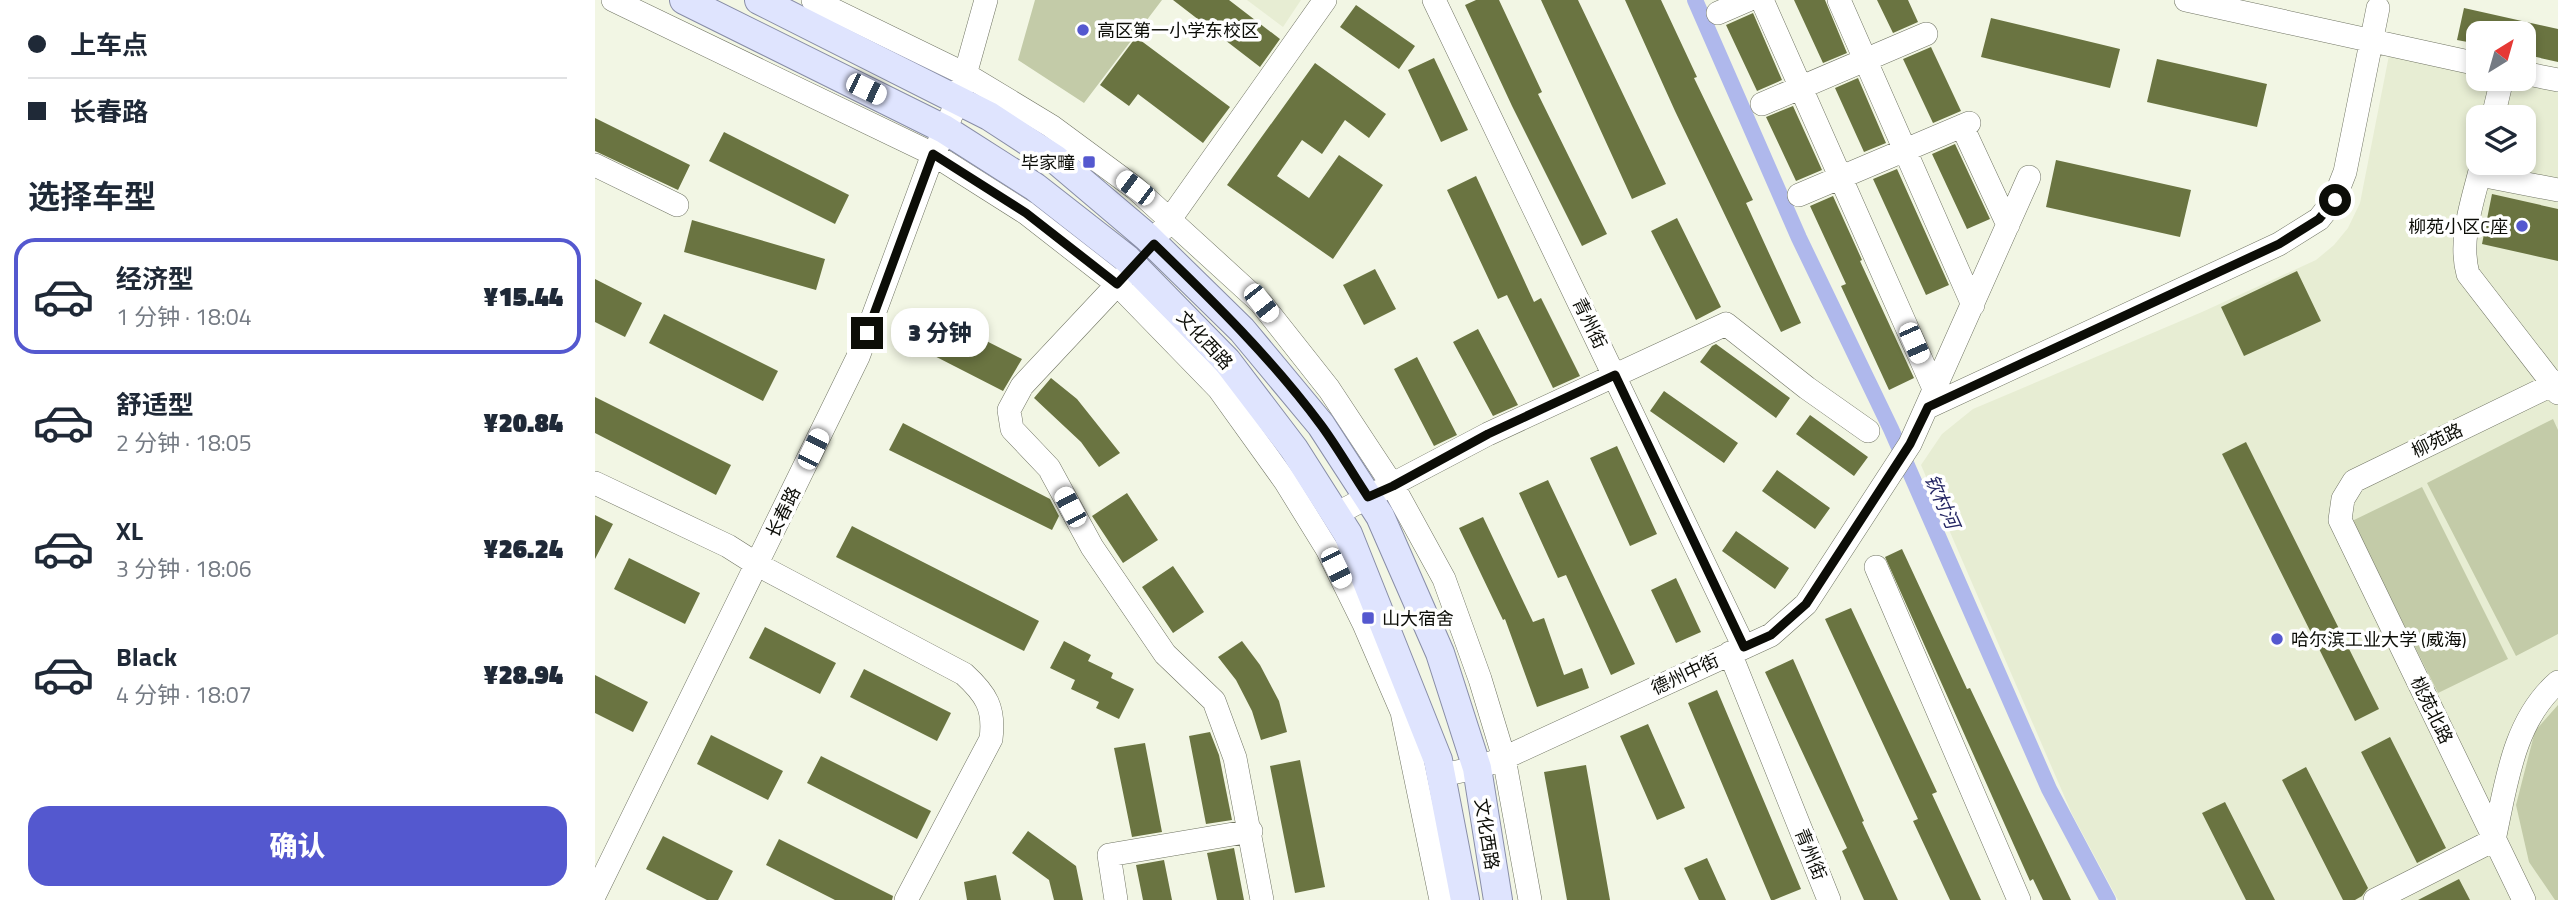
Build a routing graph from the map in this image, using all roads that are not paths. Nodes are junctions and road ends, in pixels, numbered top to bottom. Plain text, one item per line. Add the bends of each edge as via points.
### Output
1 (613, 0) edge
2 (684, 0) edge
3 (759, 0) edge
4 (813, 0) edge
5 (986, 0) edge
6 (1325, 0) edge
7 (1434, 0) edge
8 (1748, 0) edge
9 (1762, 0) edge
10 (1839, 0) edge
11 (2186, 0) edge
12 (2378, 3) edge
13 (1718, 13) dead end
14 (1926, 34) dead end
15 (2373, 42) junction
16 (1865, 60) junction
17 (2466, 61) edge
18 (2536, 76) edge
19 (2558, 80) edge
20 (961, 87) junction
21 (1801, 88) junction
22 (1762, 104) dead end
23 (939, 141) junction
24 (1905, 150) junction
25 (595, 165) edge
26 (2480, 175) edge
27 (2503, 175) edge
28 (1841, 177) junction
29 (2029, 177) dead end
30 (2558, 190) edge
31 (1799, 195) dead end
32 (677, 205) dead end
33 (1170, 219) junction
34 (2008, 225) junction
35 (1154, 244) junction
36 (1126, 275) junction
37 (1973, 305) junction
38 (1615, 375) junction
39 (2556, 386) edge
40 (1931, 399) junction
41 (1868, 430) dead end
42 (595, 483) edge
43 (1380, 491) junction
44 (1336, 514) junction
45 (2340, 520) joint
46 (758, 565) junction
47 (1876, 568) dead end
48 (1737, 650) junction
49 (2558, 682) edge
50 (1504, 758) junction
51 (1476, 768) junction
52 (1441, 775) junction
53 (1251, 831) junction
54 (2494, 840) junction
55 (595, 894) edge
56 (1828, 899) edge
57 (906, 900) edge
58 (1116, 900) edge
59 (1262, 900) edge
60 (1441, 900) edge
61 (1465, 900) edge
62 (1498, 900) edge
63 (1530, 900) edge
64 (2019, 900) edge
65 (2375, 900) edge
66 (2524, 900) edge

1 - 23 street
2 - 23 main road, 文化西路
3 - 20 main road, 文化西路
4 - 20 street
5 - 20 street, 长春路
6 - 33 street
7 - 38 street, 青州街
8 - 13 street
9 - 21 street
10 - 16 street
11 - 15 street
12 - 15 street
14 - 16 street
15 - 17 street
15 - 40 street via 2345,172 2335,200 2319,219 2279,244
16 - 21 street
16 - 24 street
18 - 19 street
20 - 23 street, 长春路
20 - 33 street via 1051,126
20 - 35 main road, 文化西路 via 989,116 1055,159
21 - 22 street
21 - 28 street
23 - 36 main road, 文化西路 via 1035,187
23 - 46 street, 长春路 via 858,357
24 - 28 street
24 - 34 street via 1966,124
24 - 37 street
25 - 32 street
26 - 39 street via 2465,239 2463,258 2468,274
27 - 30 street
28 - 31 street
28 - 40 street
29 - 34 street, 德州中街
33 - 35 street
33 - 43 street via 1261,303 1329,389
34 - 37 street, 德州中街
35 - 36 street
35 - 43 main road, 文化西路 via 1242,330
36 - 44 main road, 文化西路 via 1227,361 1294,449
36 - 53 street via 1022,386 1009,411 1012,429 1049,468 1092,547 1165,654 1214,701 1235,758
36 - 60 street via 1219,389 1327,549 1402,712
37 - 40 street, 德州中街
38 - 41 street via 1726,324
38 - 43 street
38 - 48 street, 青州街
39 - 45 street, 柳苑路 via 2354,481 2343,499
40 - 48 street, 德州中街 via 1910,444 1806,604 1771,635
42 - 46 street via 729,546
43 - 44 street
43 - 50 street via 1444,579
43 - 51 main road, 文化西路 via 1380,516 1440,653
44 - 52 main road, 文化西路 via 1395,648
45 - 54 street, 桃苑北路
46 - 55 street, 长春路
46 - 57 street via 964,674 984,692 993,721 991,739
47 - 64 street
48 - 50 street, 德州中街
48 - 56 street, 青州街
49 - 54 street via 2525,721
50 - 51 street, 德州中街
50 - 63 street
51 - 52 street, 德州中街
51 - 62 main road, 文化西路
52 - 61 main road, 文化西路
53 - 58 street via 1109,855
53 - 59 street
54 - 65 street
54 - 66 street, 桃苑北路

